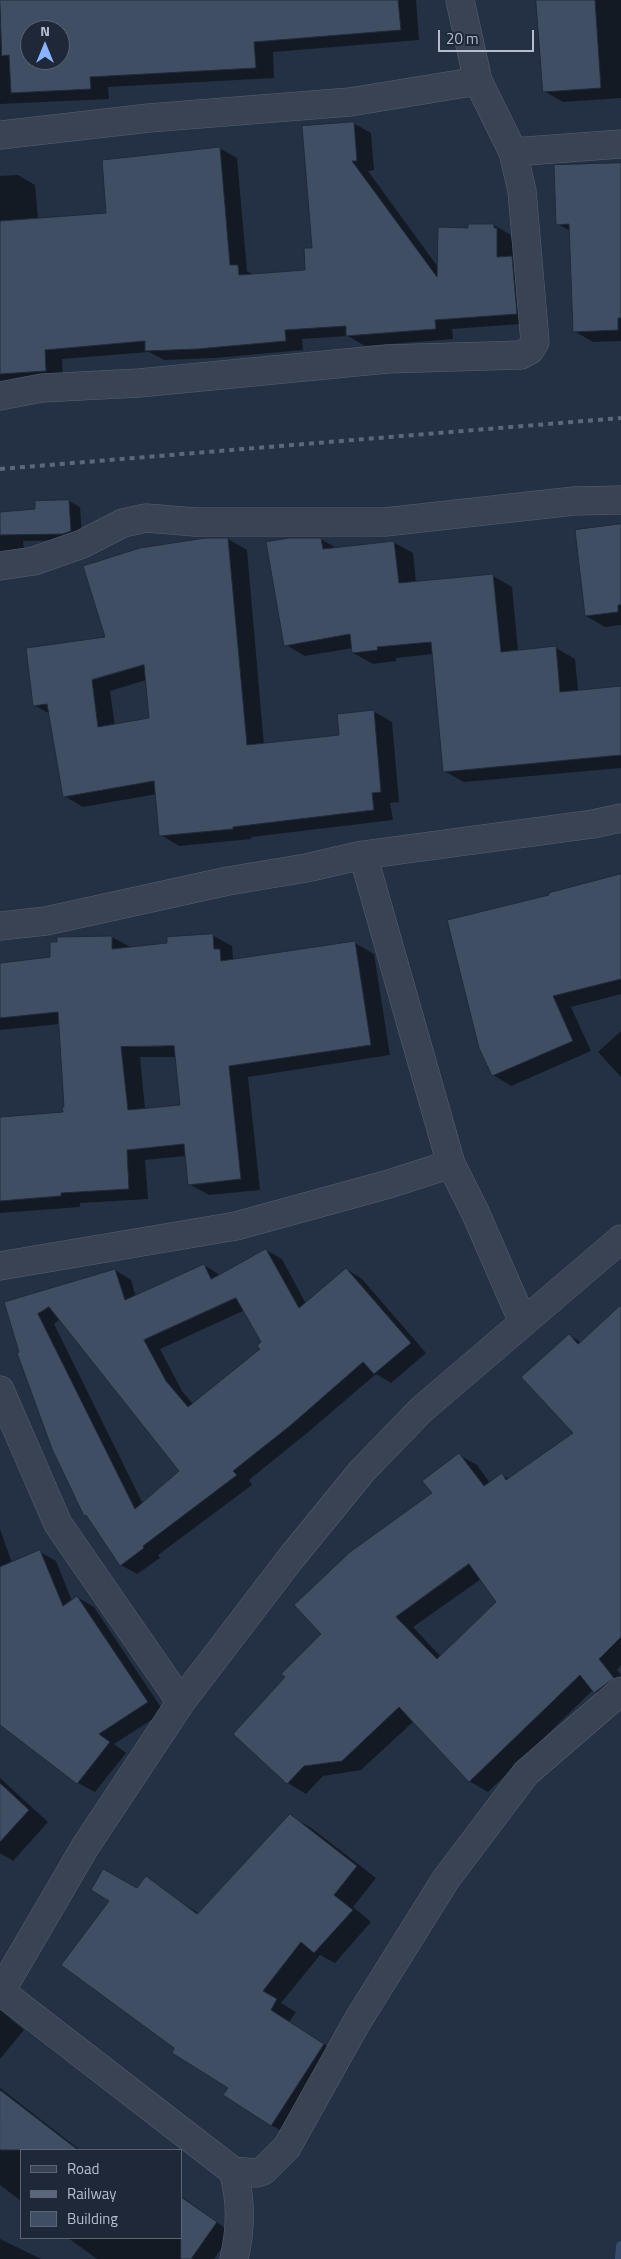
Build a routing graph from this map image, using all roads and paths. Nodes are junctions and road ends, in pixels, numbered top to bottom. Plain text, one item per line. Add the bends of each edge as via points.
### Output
1 (460, 0) edge
2 (478, 81) junction
3 (0, 134) edge
4 (621, 144) edge
5 (513, 152) junction
6 (0, 396) edge
7 (621, 500) edge
8 (0, 566) edge
9 (621, 818) edge
10 (363, 855) junction
11 (0, 926) edge
12 (451, 1164) junction
13 (621, 1239) edge
14 (0, 1266) edge
15 (523, 1322) junction
16 (0, 1390) edge
17 (621, 1691) edge
18 (181, 1702) junction
19 (0, 1991) edge
20 (233, 2171) junction
21 (234, 2259) edge

1 - 2 street
2 - 3 street via 350,102
2 - 5 street
4 - 5 street
5 - 6 street via 522,191 535,342 521,355 387,359 139,383 42,388
7 - 8 street via 574,501 385,522 195,522 146,518 123,523 82,544 34,561
9 - 10 street
10 - 11 street via 46,921
10 - 12 street
12 - 14 street via 236,1226
12 - 15 street
13 - 15 street
15 - 18 street via 421,1410 362,1472 291,1558
16 - 18 street via 58,1524
17 - 20 street via 526,1773 446,1880 358,2020 287,2147 263,2171
18 - 19 street via 85,1847
19 - 20 street
20 - 21 street via 241,2210

